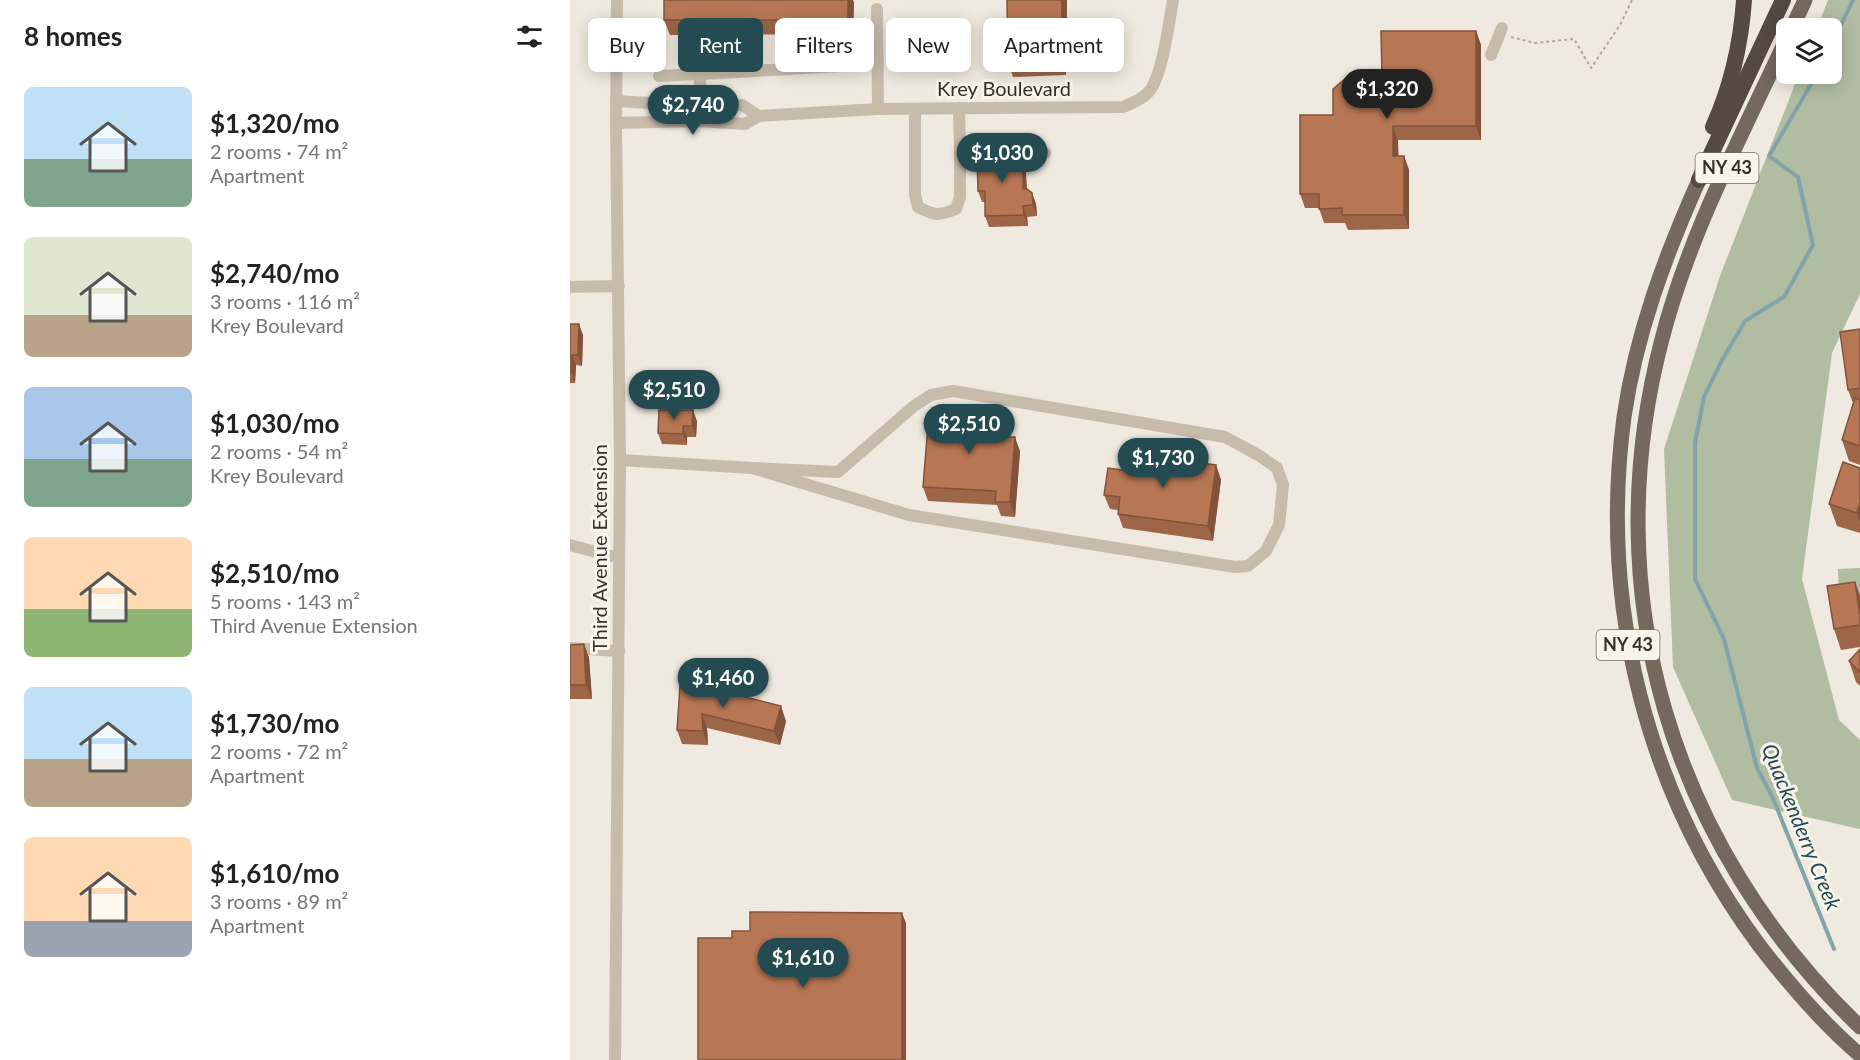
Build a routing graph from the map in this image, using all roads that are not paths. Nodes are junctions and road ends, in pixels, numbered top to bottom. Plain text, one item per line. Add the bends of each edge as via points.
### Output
1 (617, 0) edge
2 (1173, 0) edge
3 (1744, 0) edge
4 (1783, 0) edge
5 (1805, 0) edge
6 (877, 9) dead end
7 (1797, 18) edge
8 (1501, 31) road end
9 (1491, 56) dead end
10 (1776, 62) edge
11 (878, 64) junction
12 (700, 74) junction
13 (659, 76) dead end
14 (616, 101) junction
15 (700, 106) junction
16 (959, 108) junction
17 (878, 109) junction
18 (915, 109) junction
19 (759, 116) junction
20 (697, 121) junction
21 (616, 123) junction
22 (960, 152) junction
23 (1045, 153) dead end
24 (1699, 180) junction
25 (619, 286) junction
26 (570, 287) edge
27 (620, 460) junction
28 (752, 468) junction
29 (570, 545) edge
30 (619, 558) junction
31 (570, 648) edge
32 (619, 651) junction
33 (1860, 1027) edge
34 (1860, 1054) edge
35 (615, 1060) edge

1 - 14 street, Third Avenue Extension
2 - 16 street, Krey Boulevard via 1151,90 1133,103 1123,107
3 - 24 highway via 1733,67 1706,141
4 - 24 highway
5 - 7 main road
6 - 11 street
8 - 9 street
10 - 33 main road, NY 43 via 1701,225 1662,339 1640,459 1639,568 1660,695 1702,810 1763,915 1812,978
11 - 12 street
11 - 17 street
12 - 13 street
12 - 15 street
14 - 15 street, Krey Boulevard
14 - 21 street, Third Avenue Extension
15 - 19 street, Krey Boulevard via 742,105
15 - 20 street
16 - 18 street, Krey Boulevard
16 - 22 street
17 - 18 street, Krey Boulevard
17 - 19 street, Krey Boulevard
18 - 22 street via 918,207 933,215 956,209 960,196
19 - 20 street, Krey Boulevard via 745,124
20 - 21 street, Krey Boulevard
21 - 25 street, Third Avenue Extension
22 - 23 street
24 - 34 main road, NY 43 via 1653,292 1624,416 1617,541 1631,661 1667,781 1702,857 1770,959 1825,1022
25 - 26 street
25 - 27 street, Third Avenue Extension
27 - 28 street
27 - 30 street, Third Avenue Extension
28 - 28 street via 909,515 1235,567 1248,566 1266,551 1279,525 1283,500 1277,468 1225,437 953,391 931,395 914,406 838,472
29 - 30 street
30 - 32 street, Third Avenue Extension
31 - 32 street
32 - 35 street, Third Avenue Extension

